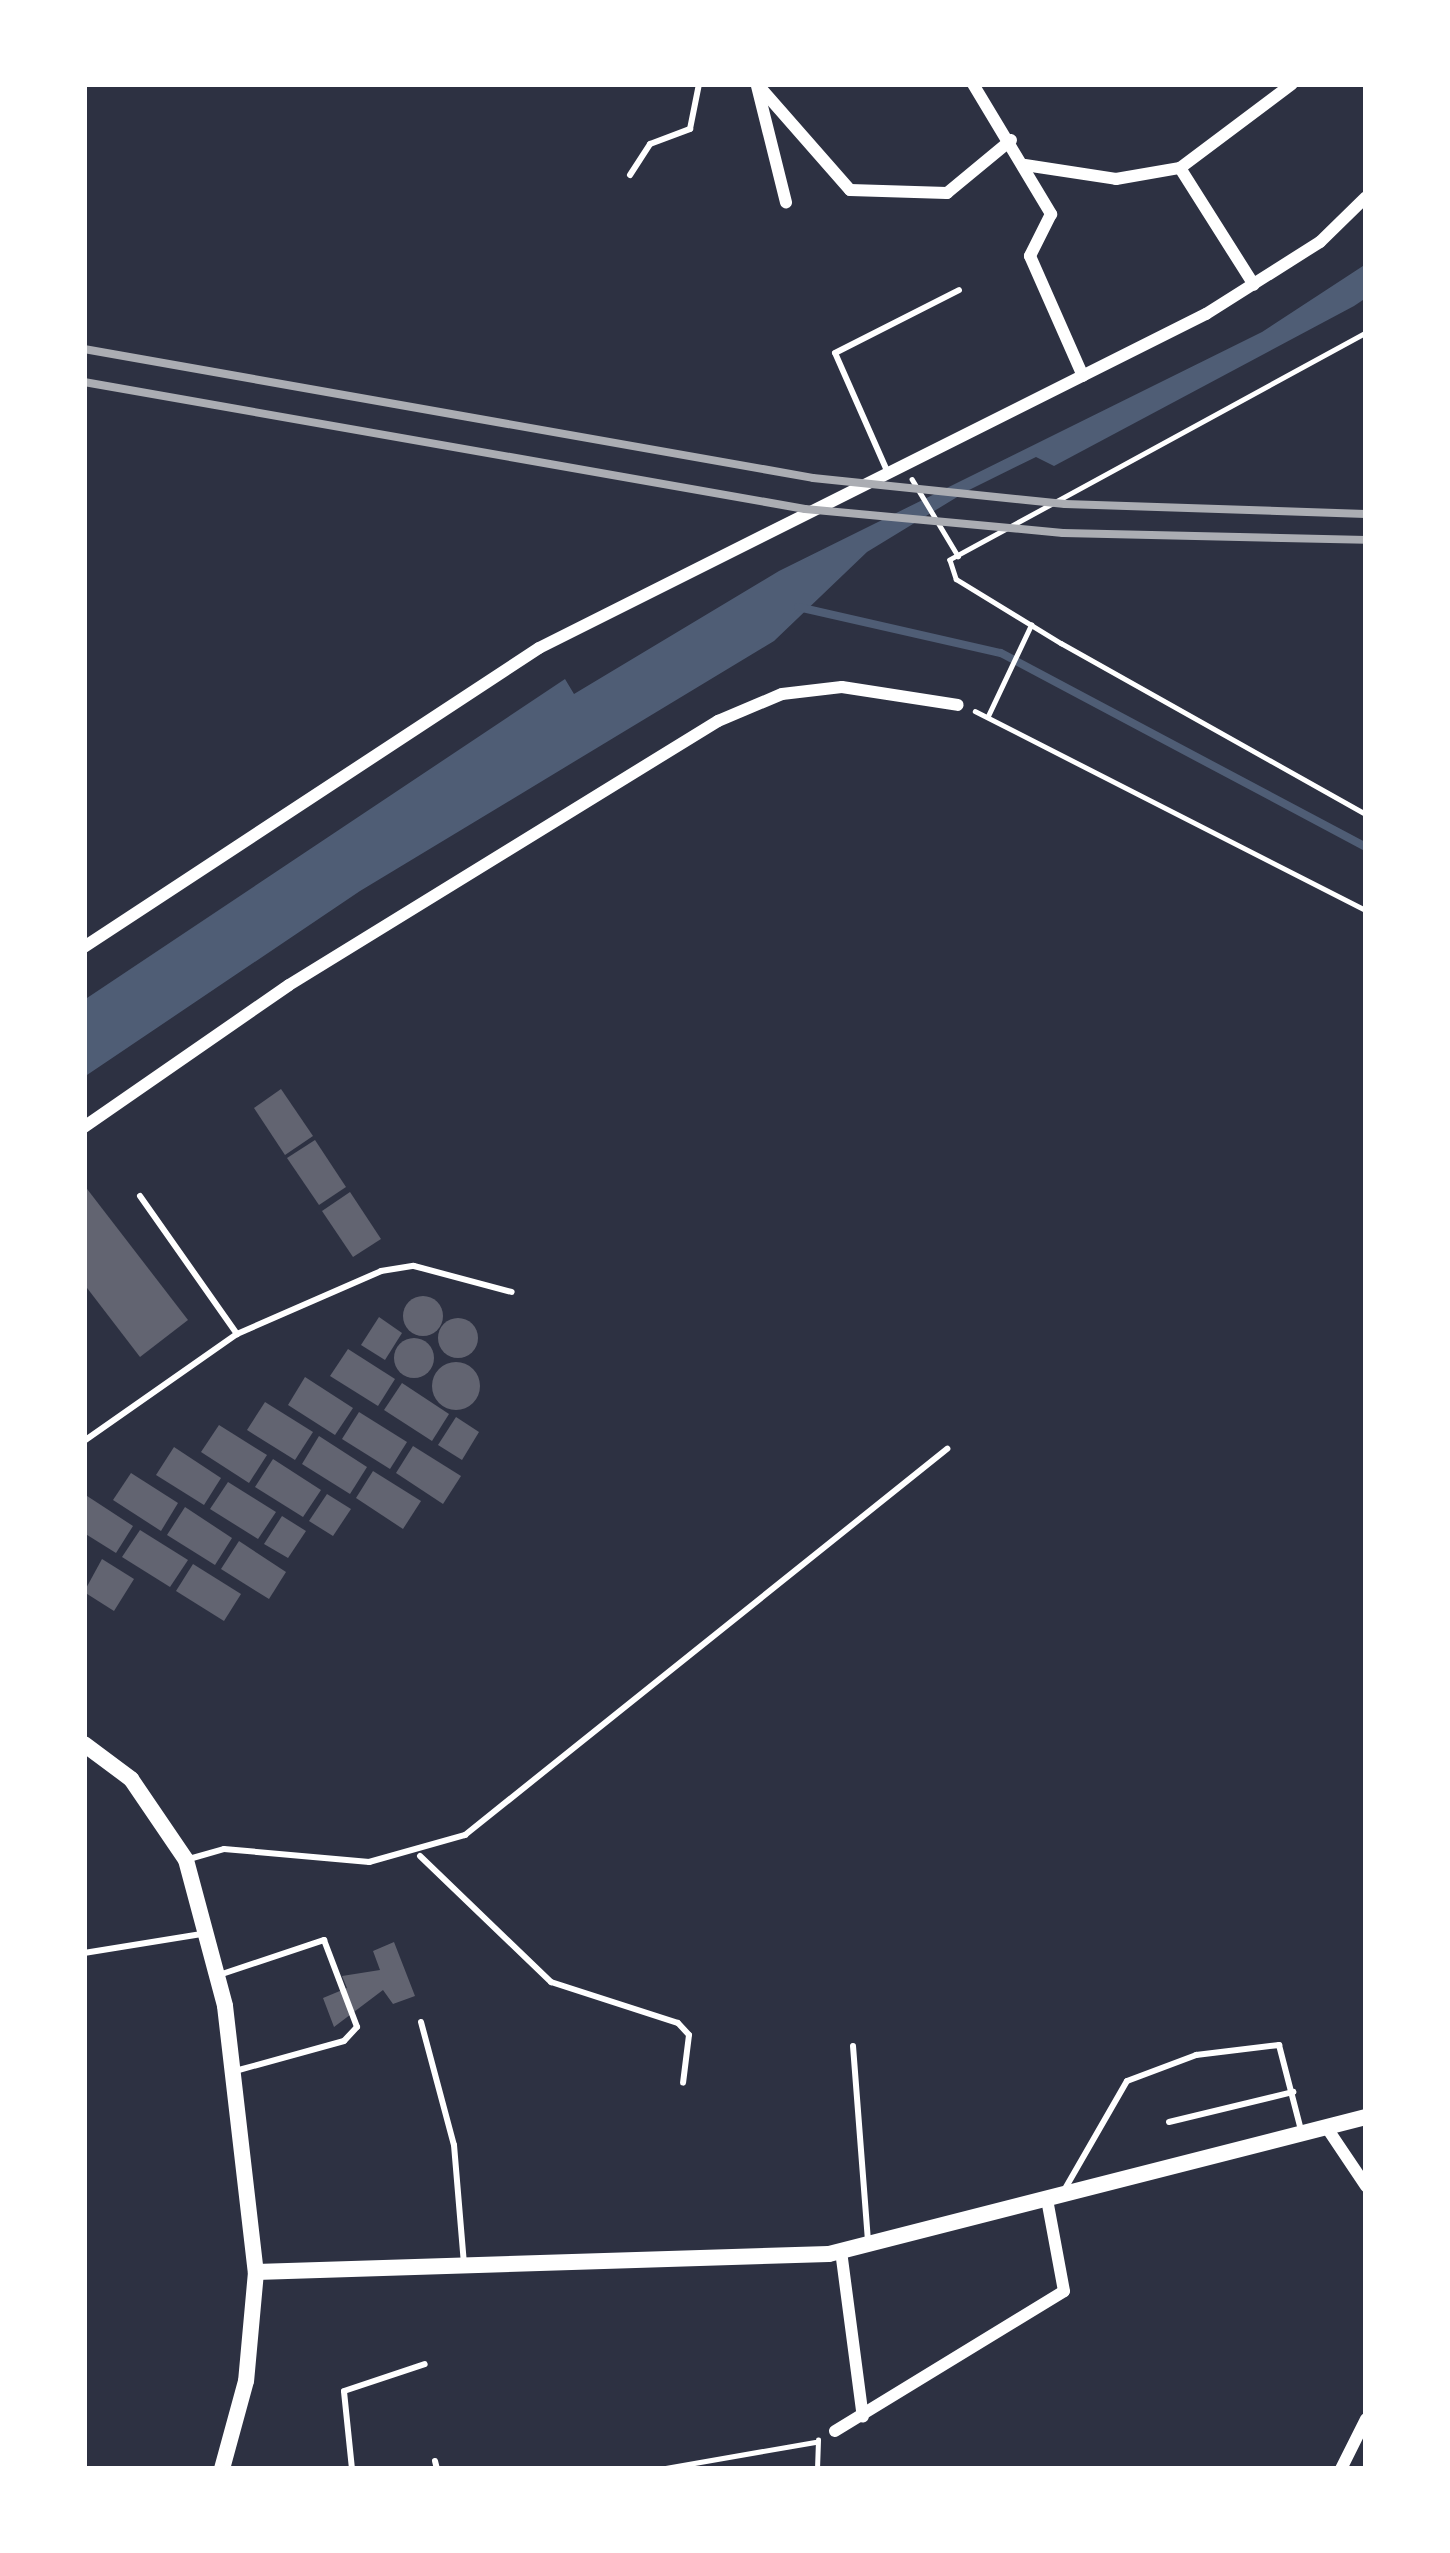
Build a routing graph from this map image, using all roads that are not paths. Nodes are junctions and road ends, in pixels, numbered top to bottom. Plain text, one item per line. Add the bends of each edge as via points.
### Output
1 (698, 84) edge
2 (757, 84) edge
3 (974, 84) edge
4 (1292, 84) edge
5 (1011, 140) junction
6 (1025, 165) junction
7 (1180, 168) junction
8 (630, 175) dead end
9 (1366, 197) edge
10 (786, 202) dead end
11 (1254, 285) junction
12 (958, 290) dead end
13 (1083, 376) junction
14 (888, 475) junction
15 (958, 705) road end
16 (84, 947) edge
17 (84, 1127) edge
18 (140, 1196) dead end
19 (512, 1292) dead end
20 (237, 1334) junction
21 (84, 1358) edge
22 (84, 1399) edge
23 (84, 1441) edge
24 (947, 1449) dead end
25 (84, 1744) edge
26 (420, 1856) junction
27 (185, 1861) junction
28 (210, 1932) junction
29 (84, 1953) edge
30 (219, 1975) junction
31 (421, 2022) dead end
32 (853, 2046) dead end
33 (235, 2071) junction
34 (683, 2083) dead end
35 (1293, 2092) junction
36 (1366, 2117) edge
37 (1169, 2122) dead end
38 (1328, 2128) junction
39 (1302, 2133) junction
40 (1366, 2186) edge
41 (1055, 2197) junction
42 (869, 2245) junction
43 (842, 2251) junction
44 (464, 2268) junction
45 (256, 2272) junction
46 (425, 2364) dead end
47 (863, 2417) junction
48 (1366, 2419) edge
49 (835, 2431) road end
50 (1361, 2441) edge
51 (222, 2469) edge
52 (352, 2469) edge
53 (1341, 2469) edge

1 - 8 lane via 690,129 650,144
2 - 5 street via 850,190 947,193
2 - 10 street
3 - 5 street
4 - 7 street
5 - 6 street
6 - 7 street via 1116,179
6 - 13 street via 1051,214 1030,256 1034,274
7 - 11 street
9 - 11 street
11 - 13 street
12 - 14 lane via 836,353
13 - 14 street
14 - 16 street via 539,648
15 - 17 street via 842,687 782,694 718,721 271,997
18 - 20 lane
19 - 20 lane via 414,1266
20 - 23 lane
21 - 22 lane via 92,1383
24 - 26 lane via 465,1835
25 - 27 street via 131,1779
26 - 27 lane via 224,1849
26 - 34 lane via 551,1982 678,2023 689,2036
27 - 28 street
28 - 29 lane
28 - 30 street
30 - 33 street
30 - 33 lane via 324,1940 357,2026 344,2041
31 - 44 lane via 454,2145
32 - 42 lane
33 - 45 street
35 - 37 lane
35 - 39 lane
35 - 41 lane via 1285,2052 1270,2042 1137,2072
36 - 38 street
38 - 39 street
38 - 40 street
39 - 41 street
41 - 42 street
41 - 47 street via 1064,2291
42 - 43 street
43 - 44 street
43 - 47 street
44 - 45 street
45 - 51 street via 246,2380
46 - 52 lane via 344,2391
47 - 49 street
48 - 50 street
50 - 53 street

